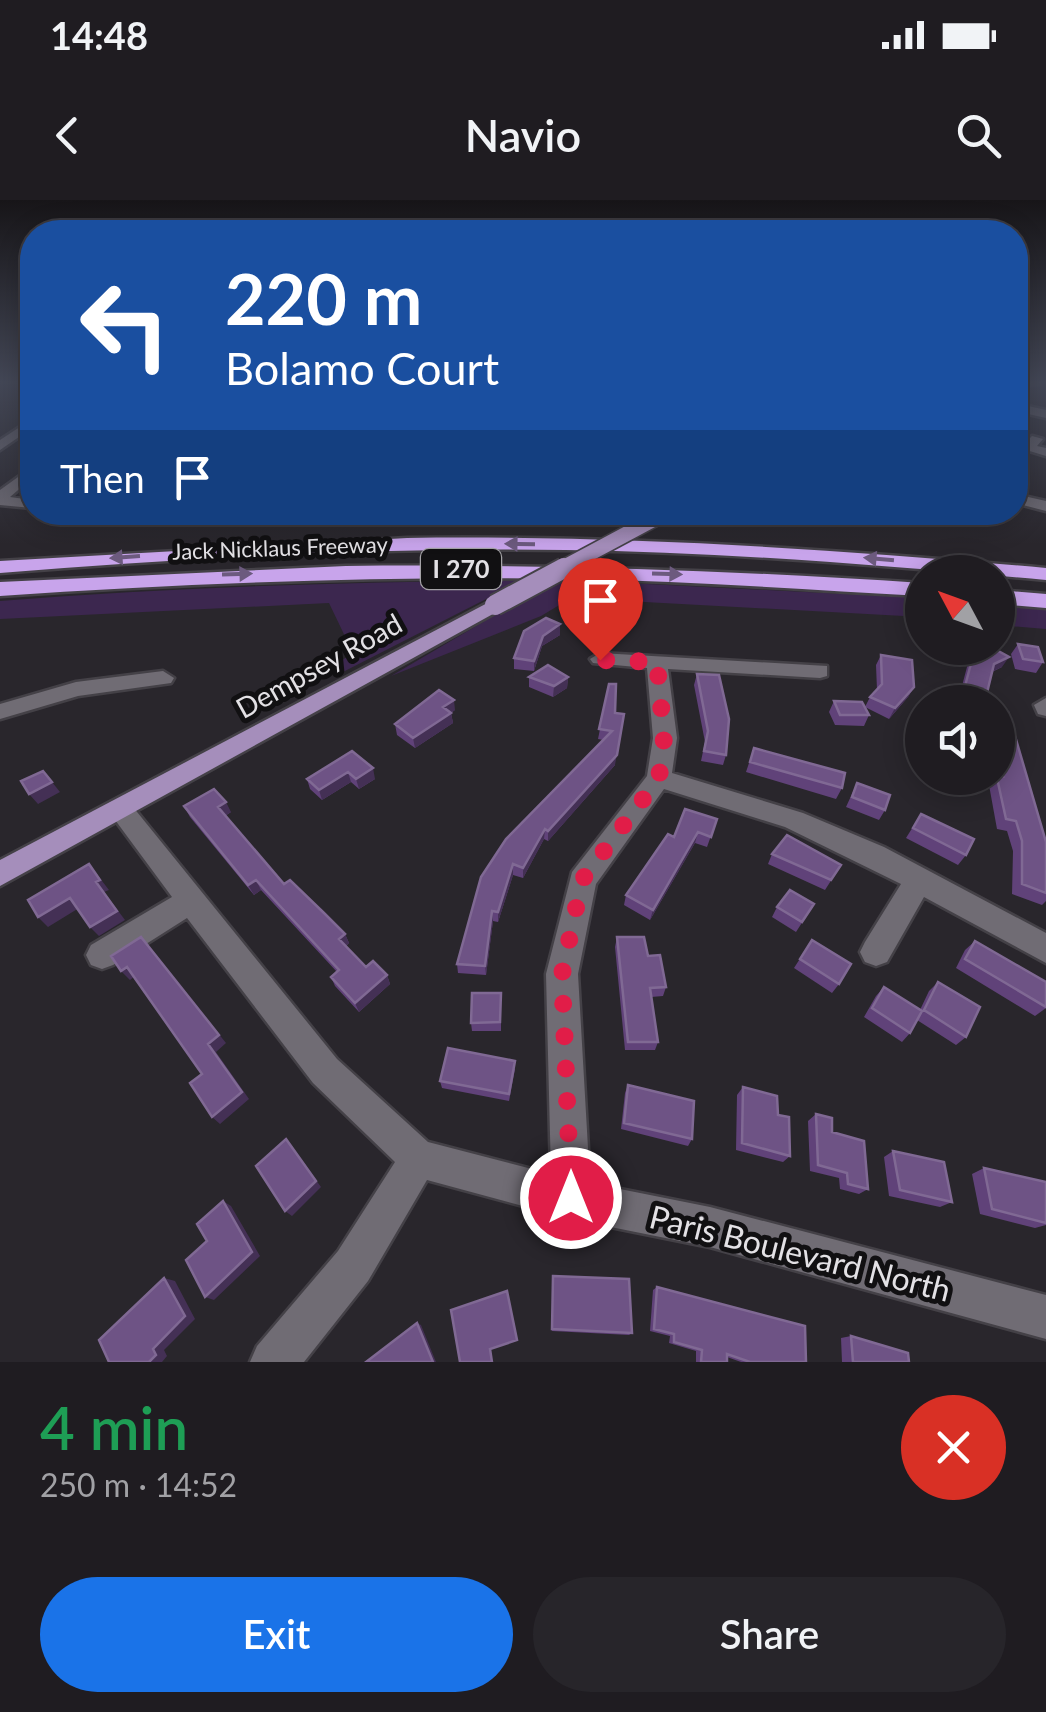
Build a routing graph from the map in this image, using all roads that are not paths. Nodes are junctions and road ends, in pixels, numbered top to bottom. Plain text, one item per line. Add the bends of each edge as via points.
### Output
1 (20, 482) edge
2 (0, 499) edge
3 (643, 525) edge
4 (0, 567) edge
5 (1046, 574) edge
6 (0, 589) edge
7 (905, 589) edge
8 (1015, 598) edge
9 (1046, 601) edge
10 (600, 660) dead end
11 (657, 662) junction
12 (820, 670) dead end
13 (163, 678) dead end
14 (0, 712) edge
15 (659, 778) junction
16 (120, 809) junction
17 (0, 874) edge
18 (918, 881) junction
19 (191, 900) junction
20 (1046, 949) edge
21 (876, 952) dead end
22 (102, 955) dead end
23 (418, 1158) junction
24 (571, 1198) junction
25 (1046, 1317) edge
26 (273, 1362) edge

1 - 2 street
3 - 16 main road, Dempsey Road, bridge
5 -> 4 highway, Jack Nicklaus Freeway / I 270 via 802,554 508,544 209,552
6 -> 7 highway, Jack Nicklaus Freeway / I 270 via 177,576 493,568
8 - 9 highway
10 - 11 street
11 - 12 street
11 - 15 street via 664,738
13 - 14 street via 76,689
15 - 18 street via 794,820
15 - 24 street via 582,880 562,974
16 - 17 main road, Dempsey Road
16 - 19 street, Paris Boulevard North
18 - 20 street
18 - 21 street
19 - 22 street
19 - 23 street, Paris Boulevard North via 325,1071
23 - 24 street, Paris Boulevard North
23 - 26 street via 397,1201 316,1317
24 - 25 street, Paris Boulevard North via 710,1227

